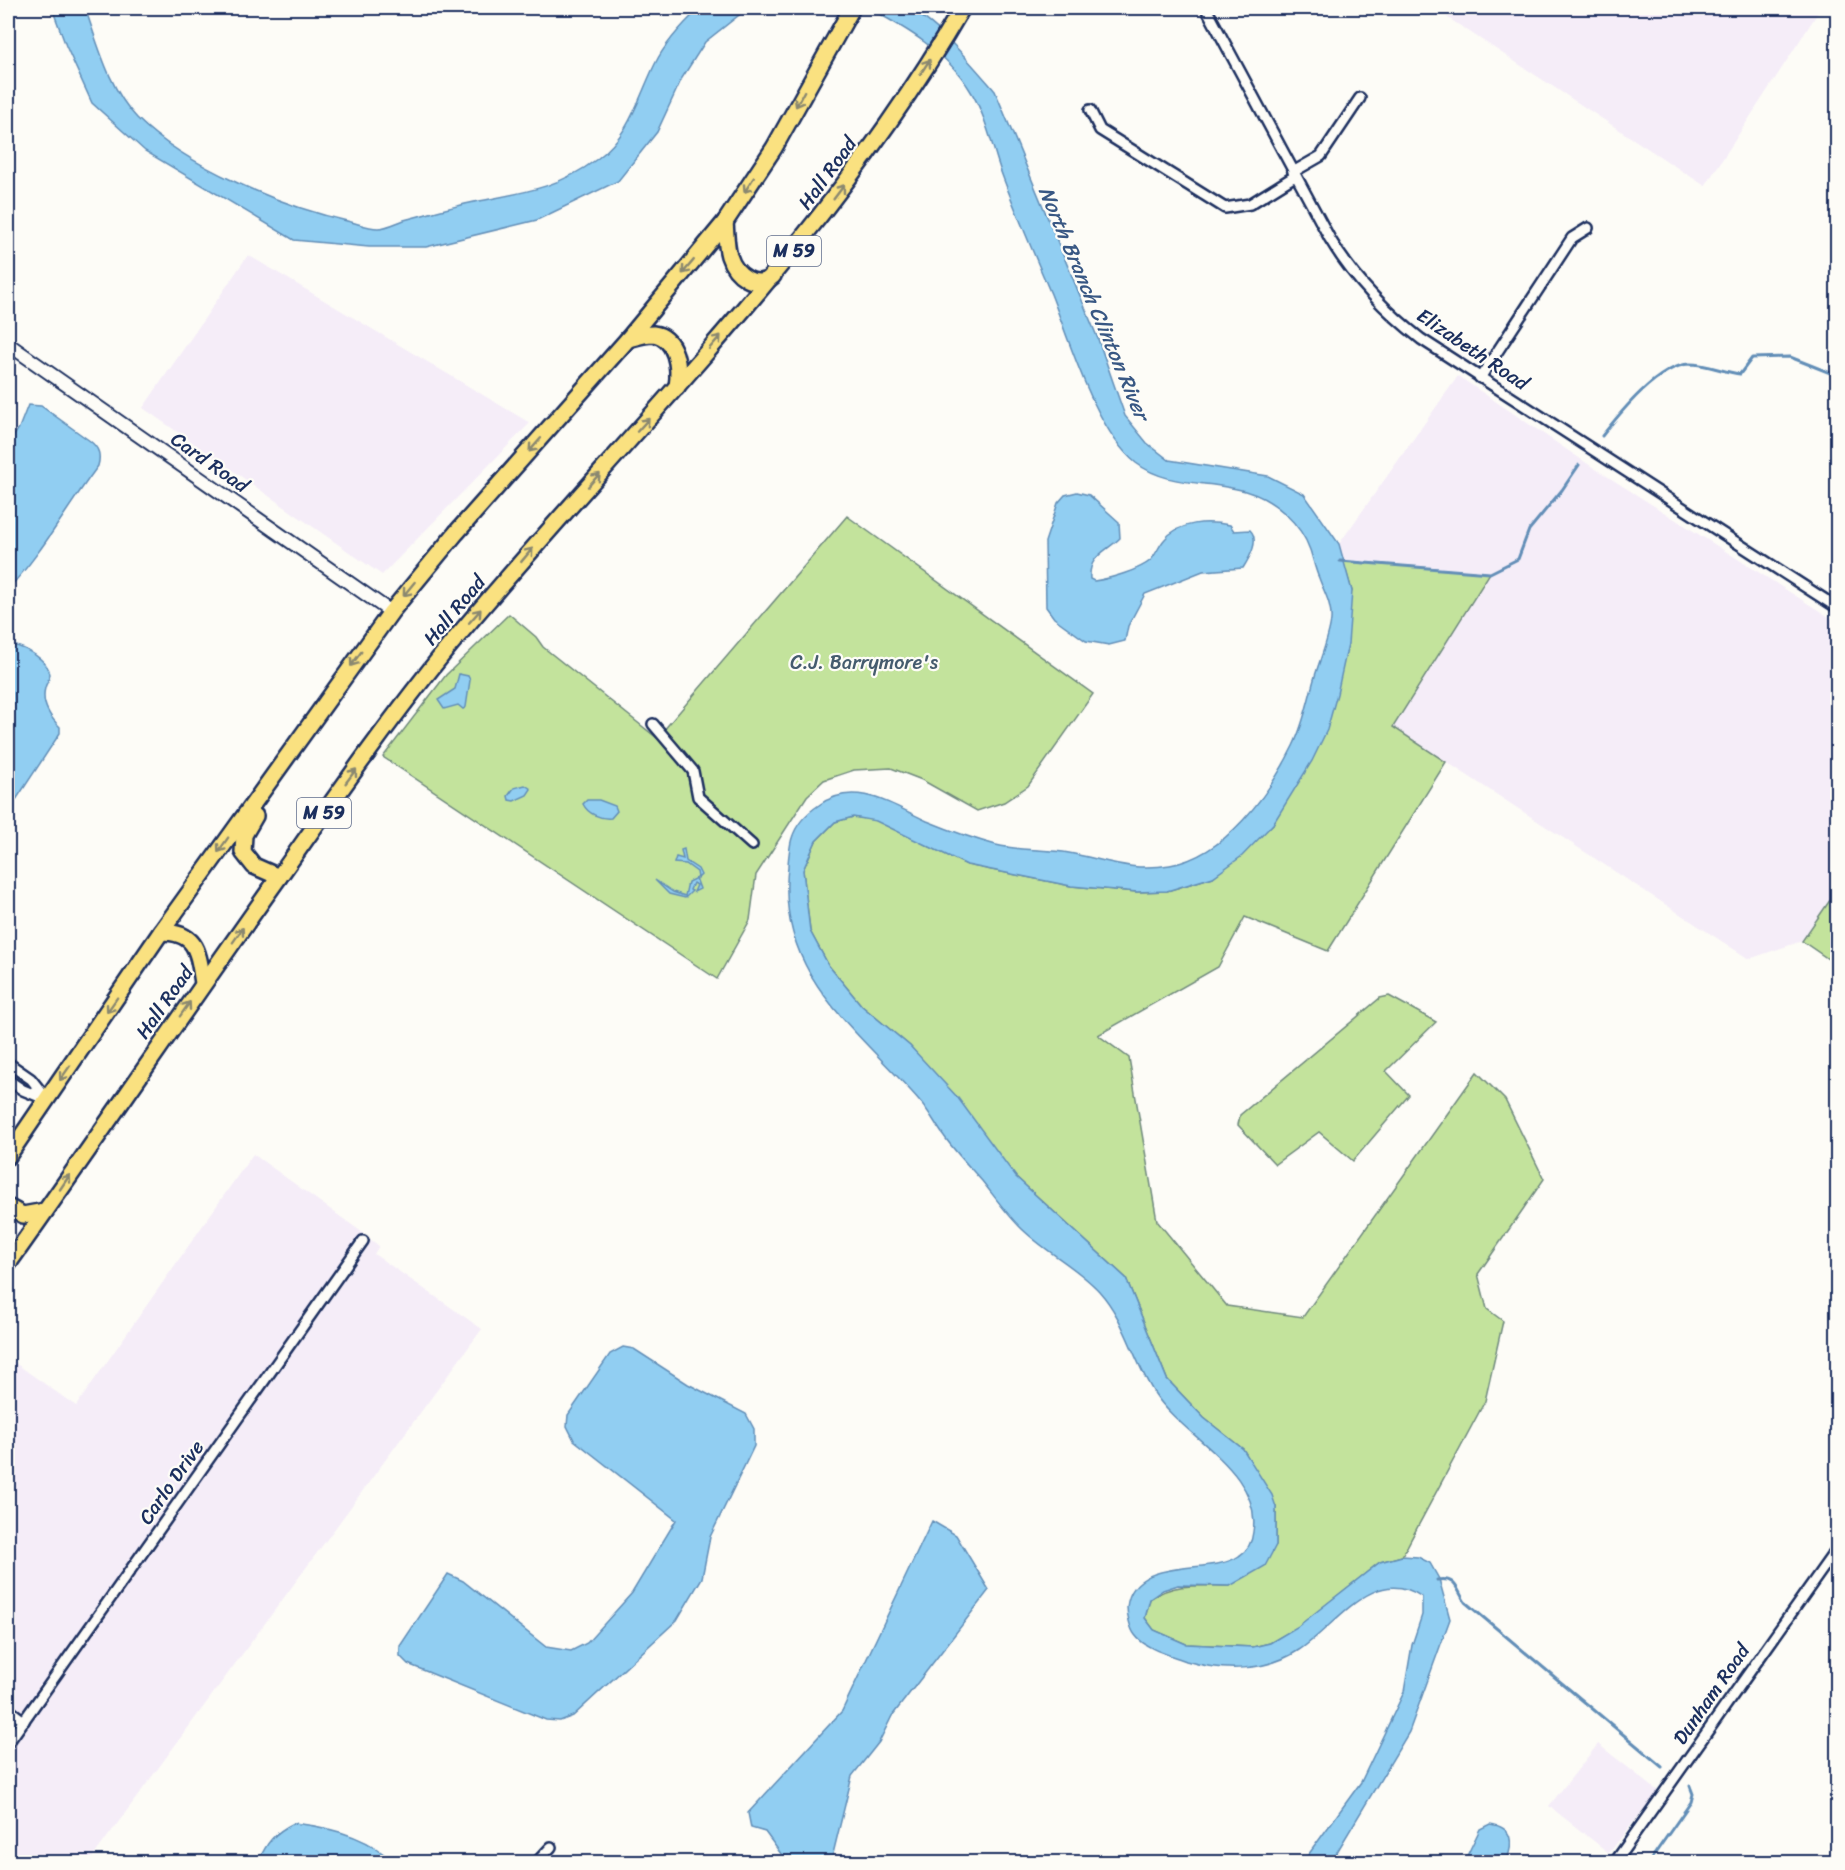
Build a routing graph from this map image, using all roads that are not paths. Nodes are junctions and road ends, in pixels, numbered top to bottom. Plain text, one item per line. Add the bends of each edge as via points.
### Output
1 (852, 8) edge
2 (962, 8) edge
3 (1206, 8) edge
4 (1360, 98) dead end
5 (1090, 110) dead end
6 (1294, 174) junction
7 (725, 222) junction
8 (1588, 228) dead end
9 (777, 273) junction
10 (628, 339) junction
11 (8, 344) edge
12 (1480, 378) junction
13 (677, 387) junction
14 (1838, 608) edge
15 (391, 612) junction
16 (652, 724) dead end
17 (306, 728) junction
18 (752, 845) dead end
19 (279, 877) junction
20 (161, 932) junction
21 (203, 983) junction
22 (8, 1063) edge
23 (8, 1080) edge
24 (47, 1099) junction
25 (8, 1156) edge
26 (8, 1170) edge
27 (8, 1208) edge
28 (45, 1211) junction
29 (363, 1241) dead end
30 (8, 1264) edge
31 (1838, 1547) edge
32 (8, 1709) edge
33 (24, 1720) junction
34 (8, 1743) edge
35 (551, 1847) dead end
36 (537, 1863) edge
37 (1615, 1863) edge

1 -> 7 highway, Hall Road via 774,148
9 -> 2 highway, Hall Road / M 59 via 900,107
3 - 6 street, Elizabeth Road
4 - 6 street via 1320,156
5 - 6 street via 1101,130 1226,208 1250,204
6 - 12 street, Elizabeth Road via 1336,249 1369,293 1416,335
7 - 9 highway via 728,255 742,276 760,282
7 -> 10 highway, Hall Road
8 - 12 street via 1572,238
13 -> 9 highway, Hall Road / M 59
10 - 13 highway via 650,334 666,342 678,362
10 -> 15 highway, Hall Road
11 - 15 street, Card Road
12 - 14 street, Elizabeth Road
19 -> 13 highway, Hall Road / M 59 via 449,647
15 -> 17 highway, Hall Road
16 - 18 street via 693,771 698,797
17 - 19 highway via 299,753 248,826 242,843 250,862
17 -> 20 highway, Hall Road
21 -> 19 highway, Hall Road / M 59
20 - 21 highway via 181,934 190,940 198,950
20 -> 24 highway, Hall Road
28 -> 21 highway, Hall Road / M 59
22 - 24 street via 31,1079
23 - 24 street
24 - 25 highway, Hall Road
24 - 26 highway
27 - 28 highway via 23,1215
28 - 30 highway, Hall Road / M 59
29 - 33 street, Carlo Drive
31 - 37 street, Dunham Road
32 - 33 street
33 - 34 street, Carlo Drive
35 - 36 street

